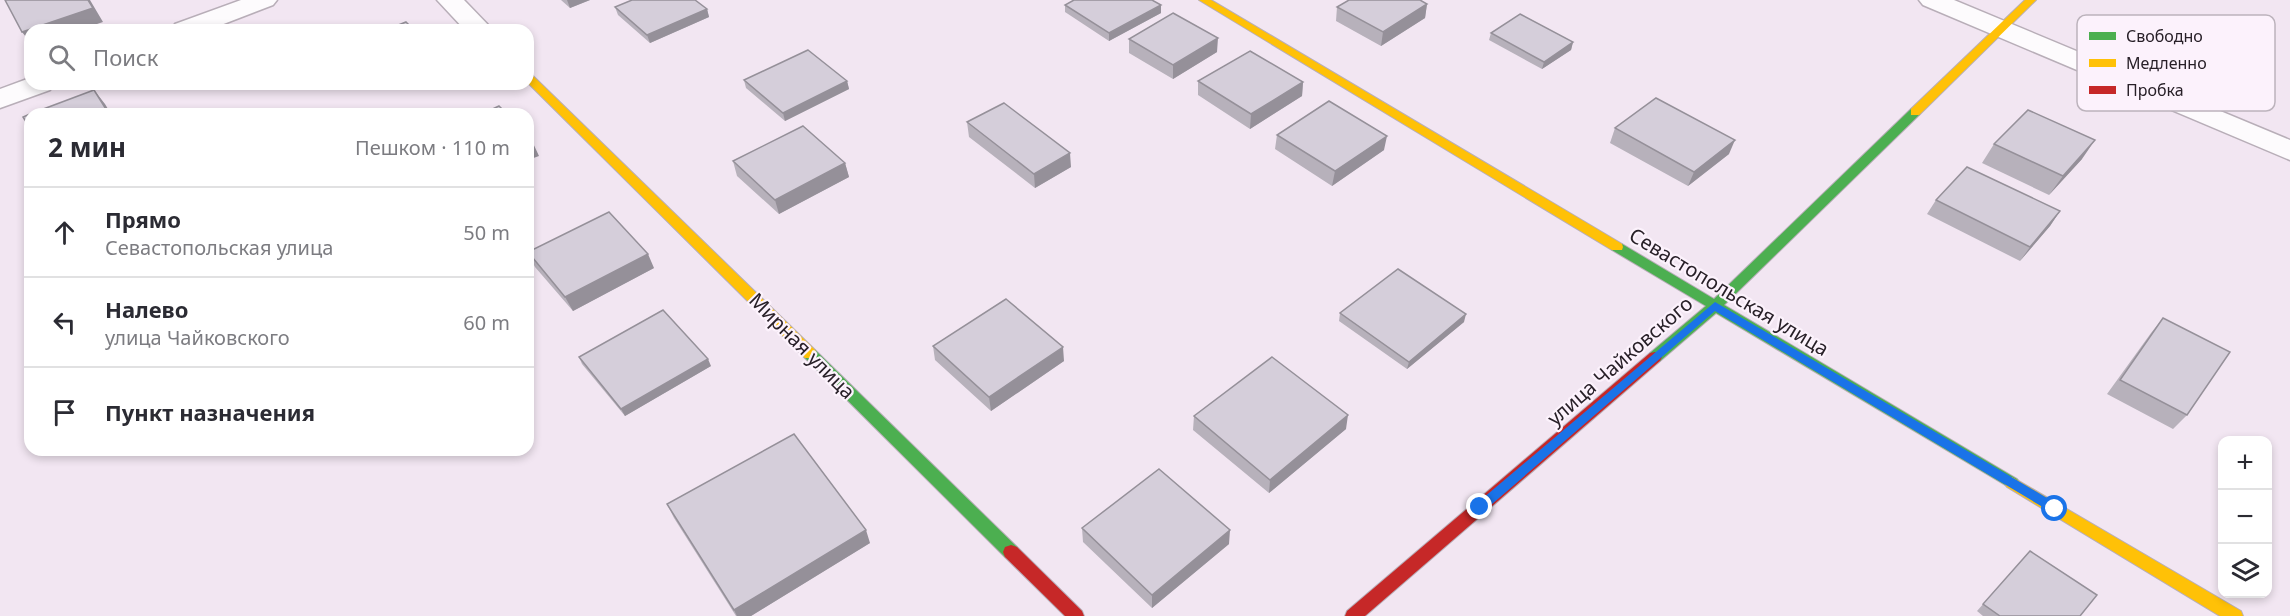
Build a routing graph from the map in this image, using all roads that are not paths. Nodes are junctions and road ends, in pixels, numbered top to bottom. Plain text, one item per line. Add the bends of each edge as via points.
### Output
1 (264, 0) edge
2 (450, 0) edge
3 (1204, 0) edge
4 (1932, 0) edge
5 (2031, 0) edge
6 (200, 24) edge
7 (474, 24) edge
8 (2000, 29) junction
9 (2077, 61) edge
10 (534, 83) edge
11 (24, 90) edge
12 (0, 99) edge
13 (2195, 111) edge
14 (2290, 151) edge
15 (1715, 306) junction
16 (1076, 616) edge
17 (1353, 616) edge
18 (2235, 616) edge

1 - 6 street
2 - 7 street
3 - 15 street, Севастопольская улица
4 - 8 street
5 - 8 street, улица Чайковского
8 - 9 street
8 - 15 street, улица Чайковского
10 - 16 street, Мирная улица
11 - 12 street
13 - 14 street
15 - 17 street, улица Чайковского
15 - 18 street, Севастопольская улица

